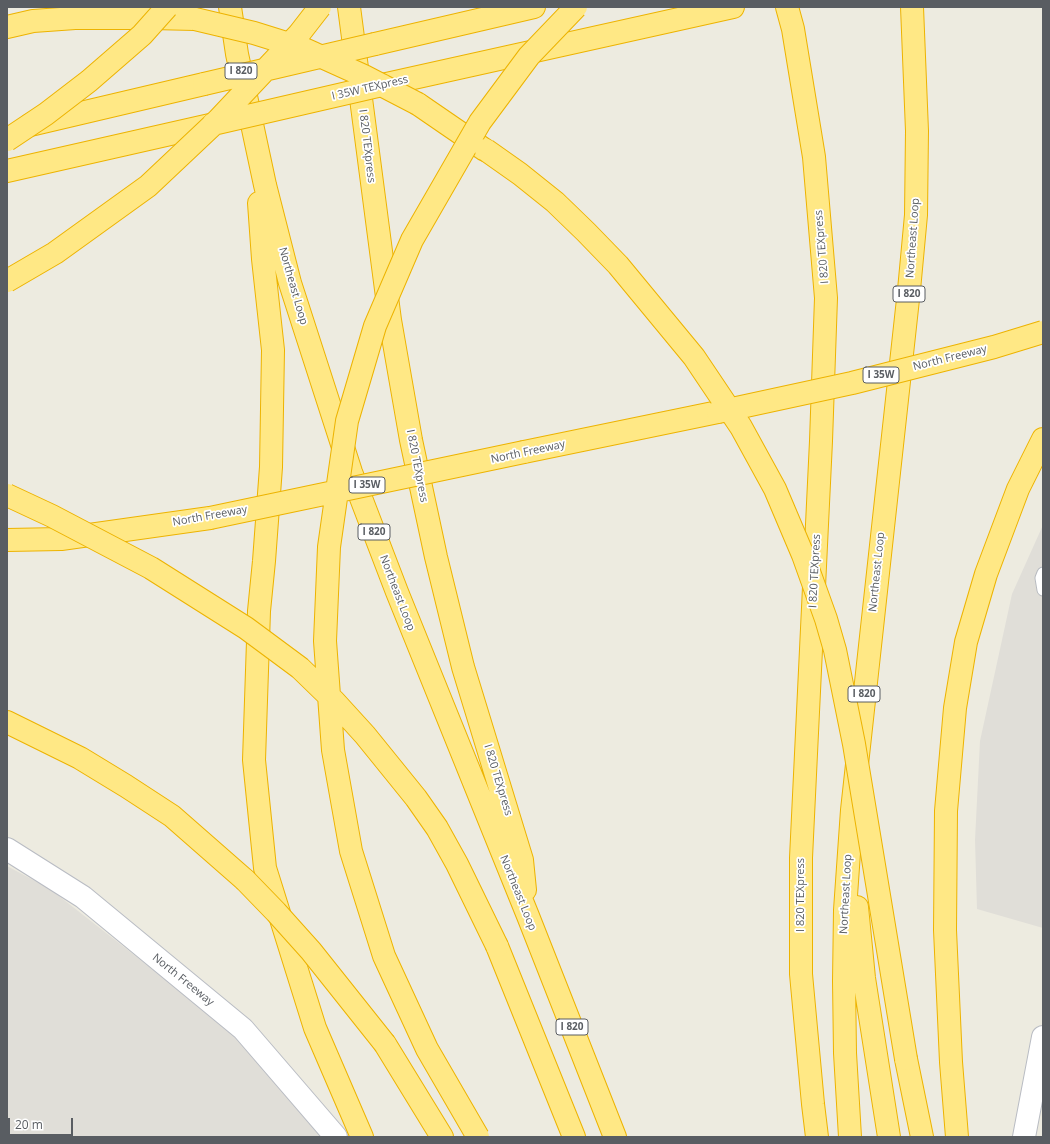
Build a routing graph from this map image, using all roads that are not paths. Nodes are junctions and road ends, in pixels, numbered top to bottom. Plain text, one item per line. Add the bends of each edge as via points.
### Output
1 (150, 7) edge
2 (167, 7) edge
3 (230, 7) edge
4 (320, 7) edge
5 (349, 7) edge
6 (534, 7) edge
7 (576, 7) edge
8 (733, 7) edge
9 (787, 7) edge
10 (912, 7) edge
11 (195, 20) junction
12 (7, 27) edge
13 (7, 130) edge
14 (254, 136) junction
15 (7, 140) edge
16 (7, 171) edge
17 (7, 281) edge
18 (1043, 332) edge
19 (1043, 439) edge
20 (7, 495) edge
21 (7, 540) edge
22 (1043, 573) edge
23 (1043, 590) edge
24 (7, 722) edge
25 (852, 810) junction
26 (7, 849) edge
27 (528, 916) junction
28 (1043, 1036) edge
29 (336, 1137) edge
30 (362, 1137) edge
31 (442, 1137) edge
32 (478, 1137) edge
33 (574, 1137) edge
34 (615, 1137) edge
35 (817, 1137) edge
36 (850, 1137) edge
37 (888, 1137) edge
38 (922, 1137) edge
39 (957, 1137) edge
40 (1024, 1137) edge

1 - 11 highway
2 - 15 highway, bridge via 142,35 89,82
3 - 14 highway, Northeast Loop / I 820
4 - 17 highway, bridge via 299,34 218,120 148,186 54,253
5 - 27 highway, I 820 TEXpress via 390,320 412,440 436,557 463,667 522,860
6 - 13 highway, bridge
7 - 32 highway, bridge via 529,56 480,122 412,240 375,326 347,421 329,547 325,641 332,743 350,852 384,956 427,1049
8 - 16 highway, I 35W TEXpress, bridge via 382,84
9 - 35 highway, I 820 TEXpress via 793,29 814,157 826,298 801,858 801,974
10 - 25 highway, Northeast Loop / I 820 via 917,131 916,215
11 - 12 highway, bridge via 137,17 75,18 33,21
11 - 38 highway, bridge via 302,48 364,76 418,104 520,174 555,202 618,265 702,369 741,427 775,489 803,555 835,650 847,703 906,1059
14 - 27 highway, Northeast Loop / I 820 via 290,283 352,472 400,600
14 - 30 highway via 273,350 271,467 259,611 254,760 265,868 315,1028
18 - 21 highway, North Freeway / I 35W, bridge via 852,383 210,518 61,539
19 - 39 highway via 1018,488 986,574 966,642 955,708 946,811 945,930
20 - 33 highway, bridge via 151,568 246,628 300,668 365,735 416,798 457,864 497,946
22 - 23 lane
24 - 31 highway, bridge via 80,758 172,816 245,880 311,951 385,1044
25 - 36 highway, Northeast Loop / I 820 via 845,910 844,982
25 - 37 highway via 864,978
26 - 29 main road, North Freeway via 82,898 243,1029
27 - 34 highway, Northeast Loop / I 820
28 - 40 main road

